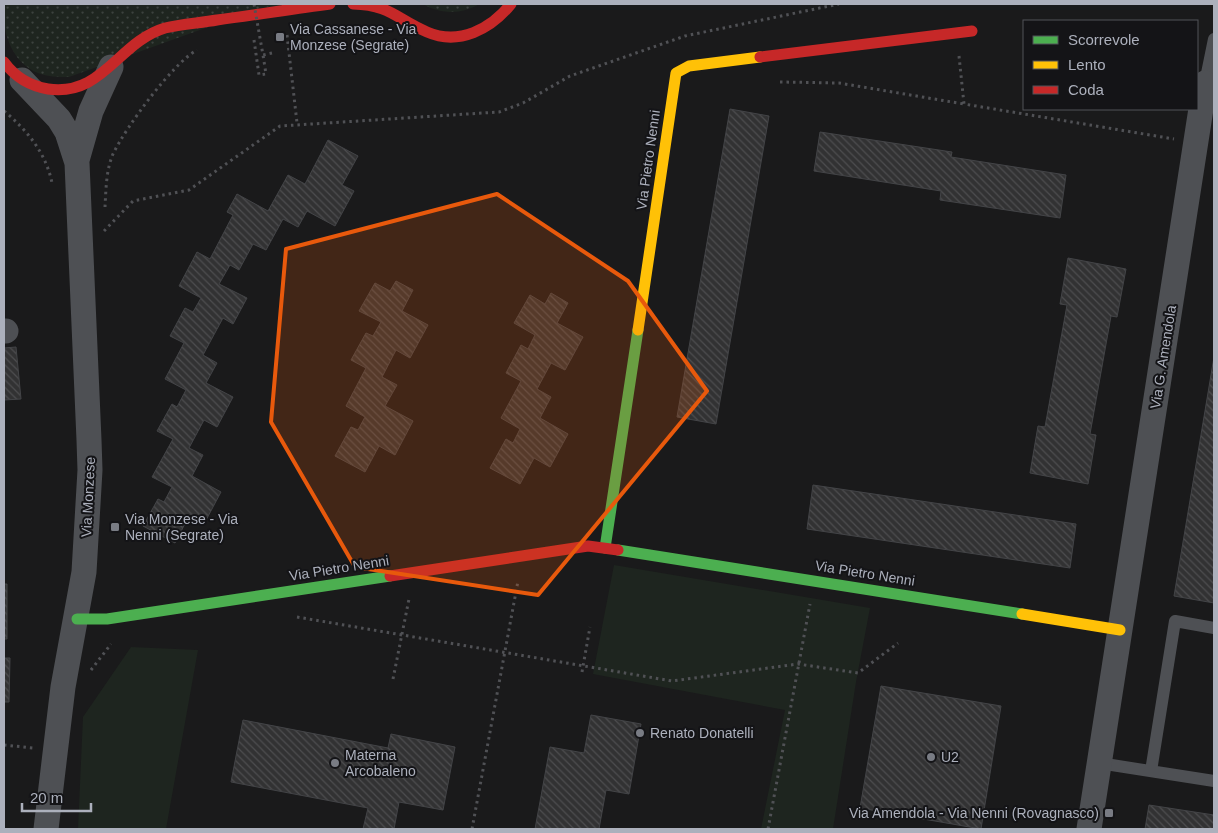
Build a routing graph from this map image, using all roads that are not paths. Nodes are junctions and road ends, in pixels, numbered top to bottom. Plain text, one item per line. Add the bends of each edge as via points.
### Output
1 (330, 4) edge
2 (353, 4) edge
3 (511, 4) edge
4 (972, 31) dead end
5 (1214, 39) edge
6 (4, 62) edge
7 (111, 67) junction
8 (22, 80) junction
9 (1210, 84) edge
10 (77, 163) junction
11 (605, 548) junction
12 (77, 619) junction
13 (1214, 628) edge
14 (1120, 630) junction
15 (1099, 763) junction
16 (1150, 771) junction
17 (1214, 781) edge
18 (46, 829) edge
19 (1089, 829) edge

1 - 7 street via 166,28 131,45
2 - 3 street via 369,4 392,12 431,34 456,37 488,27
4 - 11 street, Via Pietro Nenni via 689,66 680,68 676,73
5 - 9 lane
6 - 8 street
7 - 8 street via 94,81 71,89 46,89
7 - 10 street via 82,135
8 - 10 street via 60,119
9 - 14 street, Via G. Amendola via 1196,142
10 - 12 street, Via Monzese via 90,470 84,572
11 - 12 street, Via Pietro Nenni via 573,548 121,617
11 - 14 street, Via Pietro Nenni
12 - 18 street, Via Monzese via 63,687
13 - 16 lane via 1174,621
14 - 15 street, Via G. Amendola
15 - 16 lane
15 - 19 street, Via G. Amendola
16 - 17 lane

